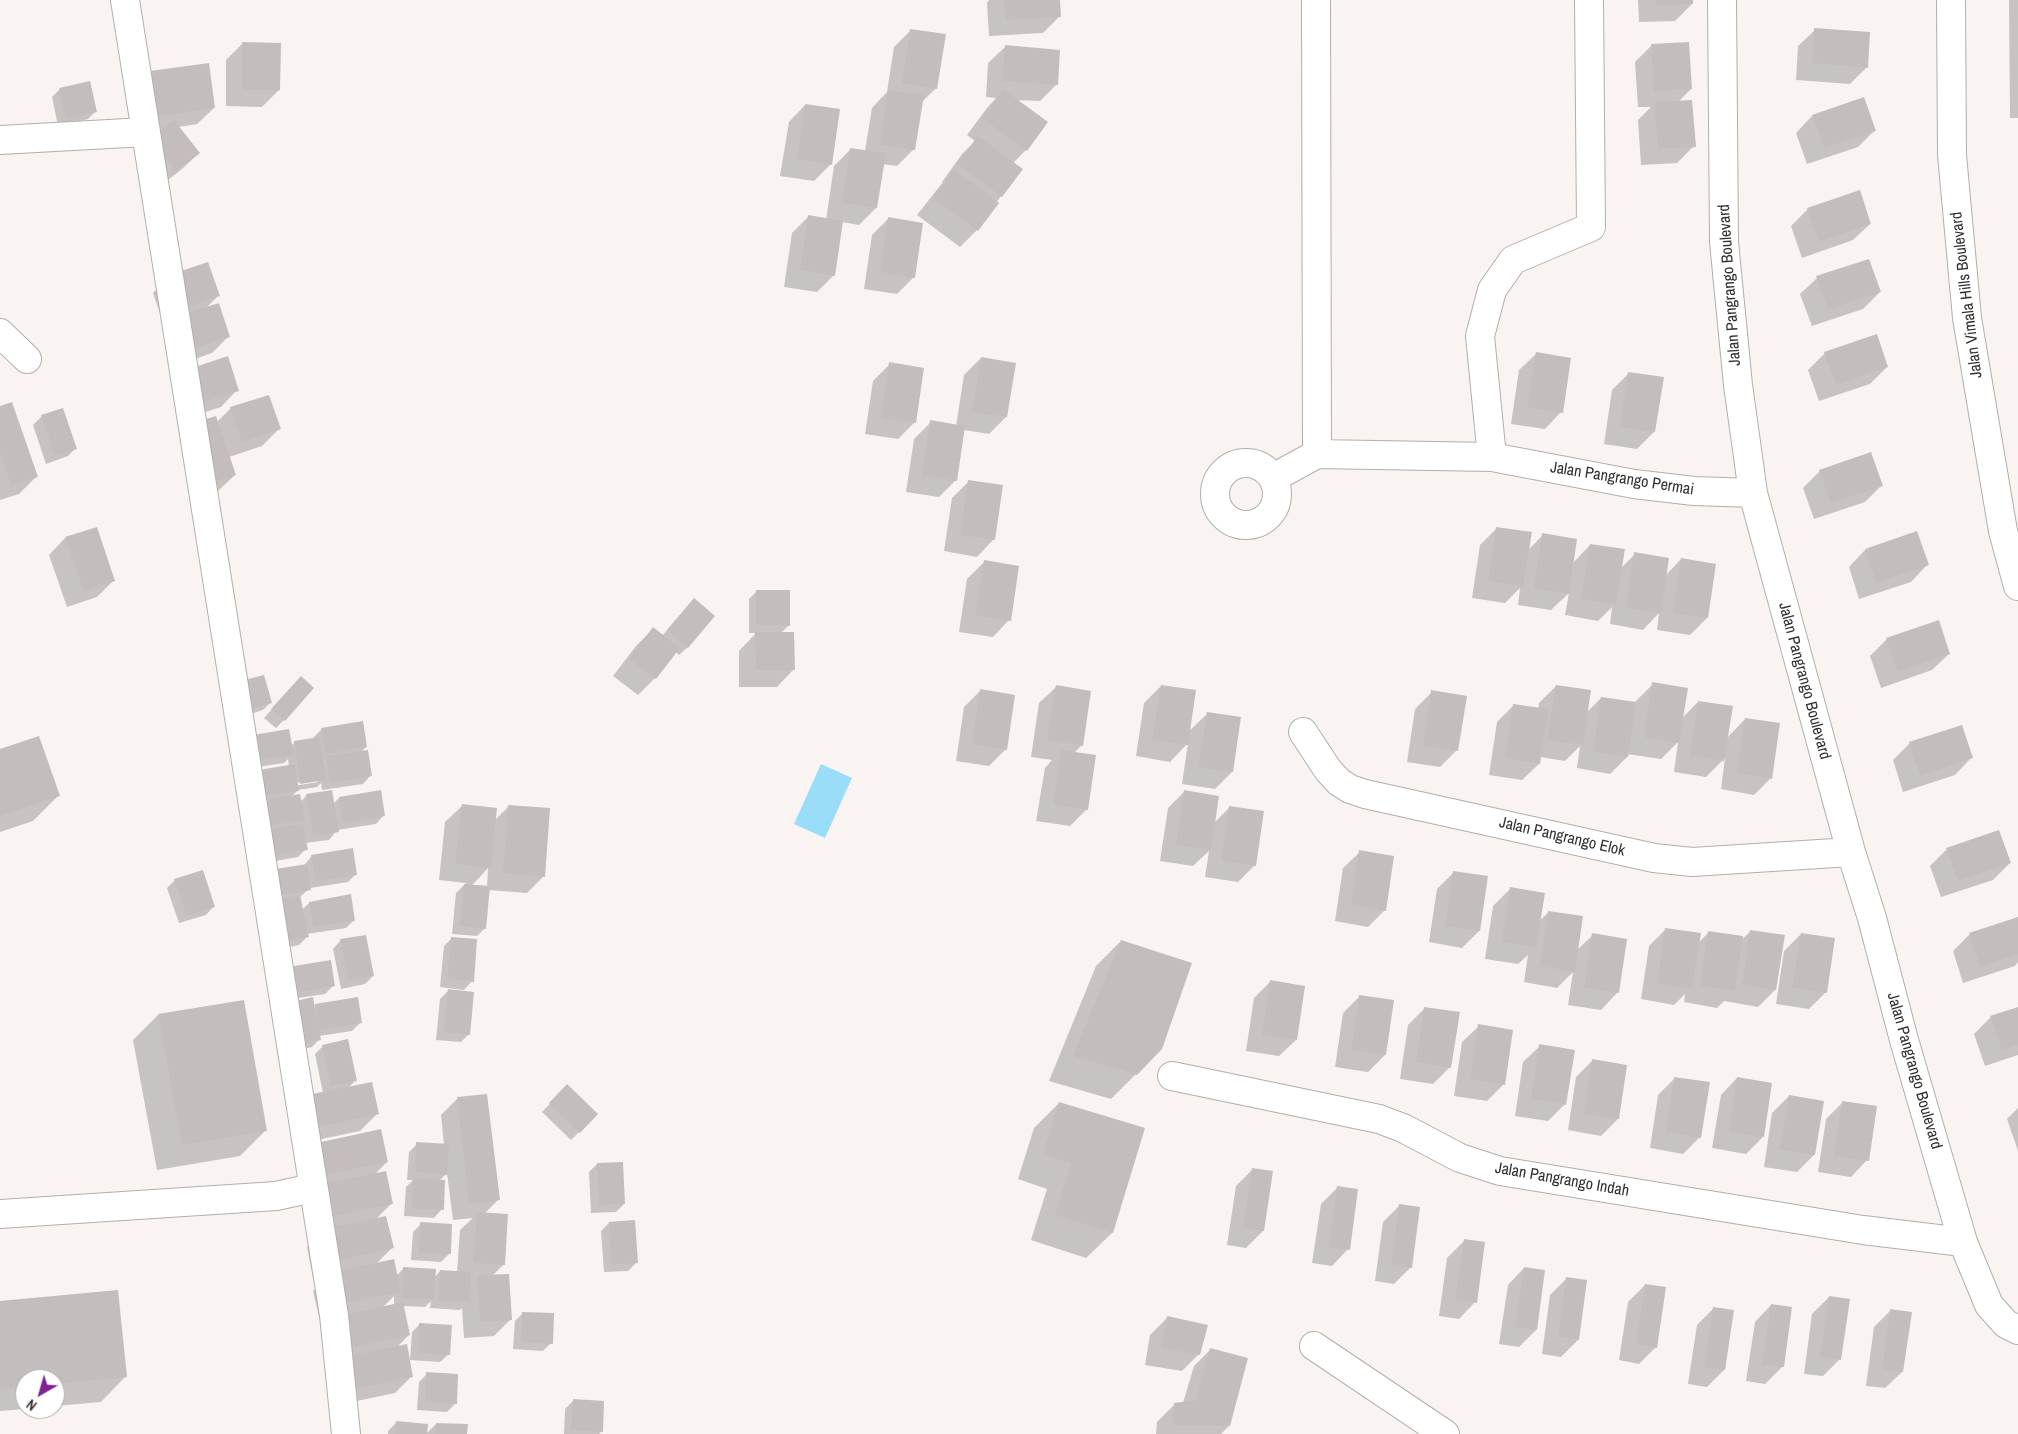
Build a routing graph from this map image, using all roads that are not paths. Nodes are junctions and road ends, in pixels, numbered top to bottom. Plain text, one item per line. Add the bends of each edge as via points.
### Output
1 (125, 0) edge
2 (1316, 0) edge
3 (1589, 0) edge
4 (1722, 0) edge
5 (1951, 0) edge
6 (145, 132) junction
7 (0, 140) edge
8 (0, 333) edge
9 (27, 359) dead end
10 (1317, 454) junction
11 (1492, 457) junction
12 (1273, 478) dead end
13 (1753, 493) junction
14 (2018, 586) edge
15 (1304, 732) dead end
16 (1851, 852) junction
17 (1172, 1076) dead end
18 (313, 1188) junction
19 (0, 1214) edge
20 (1963, 1242) junction
21 (2018, 1330) edge
22 (1314, 1346) dead end
23 (346, 1434) edge
24 (1445, 1434) edge

1 - 6 street
2 - 10 street
3 - 11 street via 1591,227 1513,260 1492,290 1480,336
4 - 13 street, Jalan Pangrango Boulevard via 1724,242 1738,385
5 - 14 street, Jalan Vimala Hills Boulevard via 1952,155 1966,318 2003,531
6 - 7 street
6 - 18 street
8 - 9 street
10 - 11 street, Jalan Pangrango Permai
10 - 12 street
11 - 13 street, Jalan Pangrango Permai via 1634,484
13 - 16 street, Jalan Pangrango Boulevard
15 - 16 street, Jalan Pangrango Elok via 1328,770 1350,789 1654,858 1692,862
16 - 20 street, Jalan Pangrango Boulevard
17 - 20 street, Jalan Pangrango Indah via 1379,1119 1460,1158 1500,1171 1863,1230
18 - 19 street via 276,1196
18 - 23 street via 334,1315
20 - 21 street, Jalan Pangrango Boulevard via 1989,1305 2006,1324
22 - 24 street

